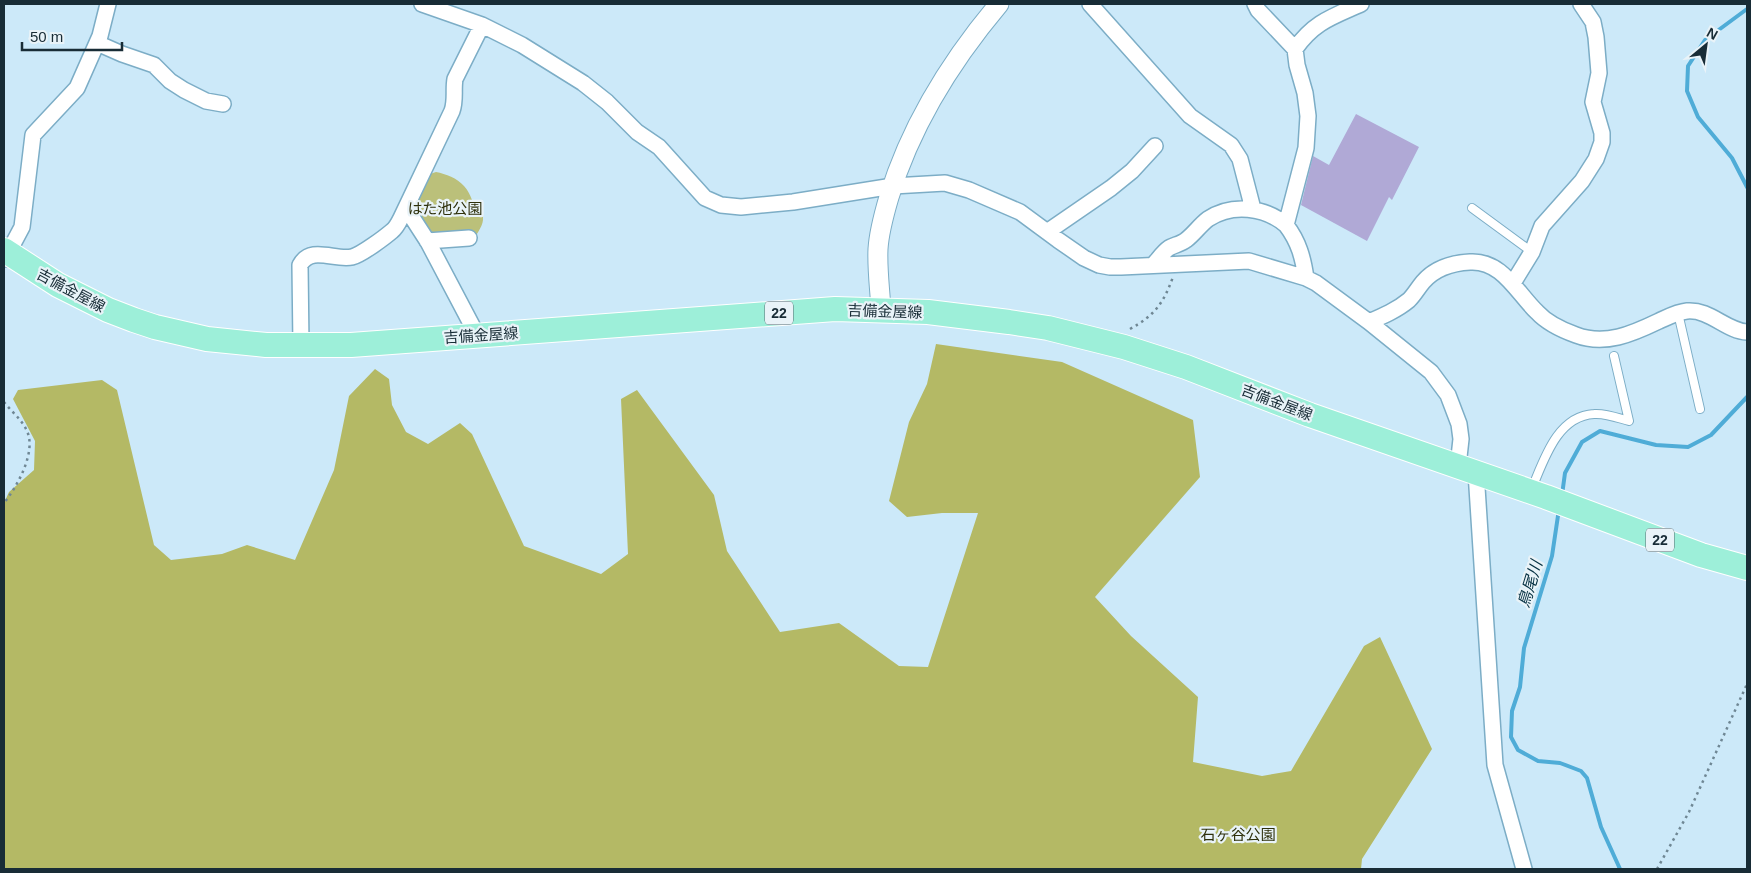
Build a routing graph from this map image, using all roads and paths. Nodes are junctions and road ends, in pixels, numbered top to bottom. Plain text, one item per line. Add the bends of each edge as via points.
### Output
1 (108, 4) edge
2 (422, 4) edge
3 (1000, 4) edge
4 (1090, 4) edge
5 (1255, 4) edge
6 (1361, 4) edge
7 (1581, 4) edge
8 (482, 25) junction
9 (97, 43) junction
10 (1295, 49) junction
11 (223, 104) dead end
12 (1155, 146) dead end
13 (893, 186) junction
14 (406, 208) junction
15 (1472, 208) dead end
16 (1253, 210) junction
17 (1286, 225) junction
18 (1047, 232) junction
19 (469, 238) dead end
20 (428, 241) junction
21 (1532, 252) junction
22 (5, 255) edge
23 (1178, 264) junction
24 (1153, 265) junction
25 (1306, 278) junction
26 (1513, 283) junction
27 (881, 310) junction
28 (1678, 313) junction
29 (1369, 322) junction
30 (1747, 332) edge
31 (477, 335) junction
32 (1107, 343) junction
33 (301, 346) junction
34 (1614, 356) dead end
35 (4, 402) edge
36 (1700, 409) dead end
37 (1467, 469) junction
38 (1538, 494) junction
39 (4, 504) edge
40 (1747, 568) edge
41 (1747, 684) edge
42 (1524, 869) edge
43 (1658, 869) edge

1 - 9 street
2 - 8 street
3 - 13 street via 967,44 936,92
4 - 16 street via 1190,116 1231,145 1240,159
5 - 10 street
6 - 10 street via 1314,27
7 - 21 street via 1595,29 1599,73 1593,102 1602,142 1582,181 1542,226
8 - 13 street via 522,45 583,83 637,132 659,147 705,198 721,205 741,207 793,202
8 - 14 street via 455,79 452,111
9 - 11 street via 154,65 184,90 206,101
9 - 22 street via 77,88 32,135 22,227
10 - 17 street via 1305,93 1308,132
12 - 18 street via 1111,188
13 - 18 street via 945,183 969,190 1020,212
13 - 27 street via 878,250
14 - 20 street
14 - 33 street via 393,231 352,257 309,256 300,265
15 - 21 lane
16 - 17 street via 1275,216
16 - 24 street via 1236,209 1209,218 1188,239 1169,248
17 - 25 street via 1299,247
18 - 24 street via 1099,265
19 - 20 street
20 - 31 street
21 - 26 street
22 - 33 main road, 吉備金屋線 / 22 via 78,296 155,327 237,343
23 - 24 street
23 - 25 street via 1249,260
23 - 32 path via 1163,302 1154,313
25 - 29 street
26 - 28 street via 1544,320 1572,334 1593,339 1617,338
26 - 29 street via 1482,263 1450,265 1430,274 1400,308
27 - 31 main road, 吉備金屋線 / 22 via 799,311
27 - 32 main road, 吉備金屋線 / 22 via 1009,322
28 - 30 street via 1697,311
28 - 36 lane
29 - 37 street via 1431,372 1448,394 1459,424
31 - 33 main road, 吉備金屋線 / 22
32 - 37 main road, 吉備金屋線 / 22 via 1186,367 1310,415
34 - 38 lane via 1629,421 1596,413 1579,417 1563,428 1551,446
35 - 39 path via 26,427 30,440 24,470
37 - 38 main road, 吉備金屋線 / 22
37 - 42 street via 1495,765
38 - 40 main road, 吉備金屋線 / 22 via 1701,555
41 - 43 path via 1690,812

